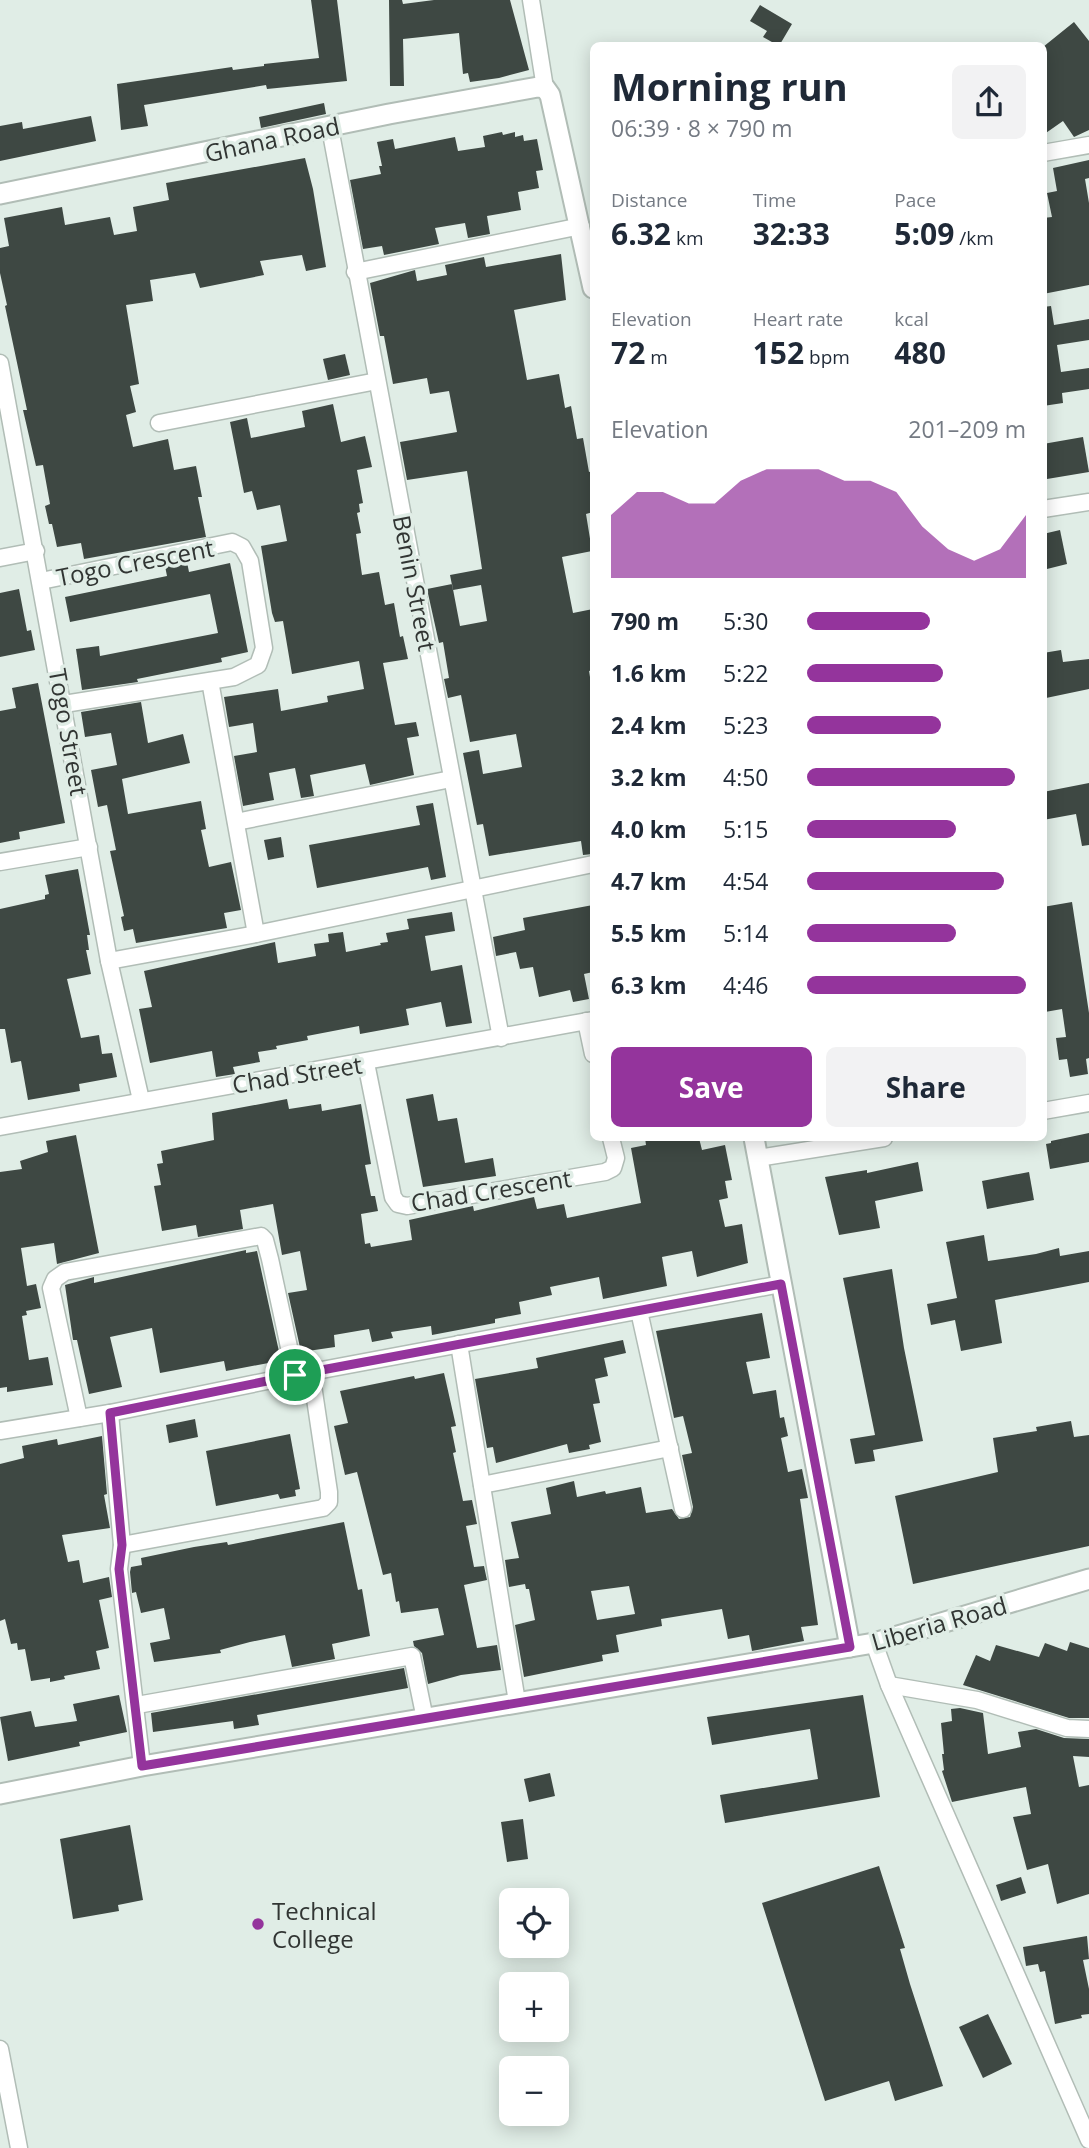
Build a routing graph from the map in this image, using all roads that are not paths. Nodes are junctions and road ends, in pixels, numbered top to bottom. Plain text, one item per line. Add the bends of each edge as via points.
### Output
1 (531, 0) edge
2 (545, 88) junction
3 (330, 128) junction
4 (1089, 145) edge
5 (1047, 152) edge
6 (0, 194) edge
7 (581, 226) junction
8 (355, 272) junction
9 (590, 272) edge
10 (0, 363) edge
11 (377, 382) junction
12 (159, 423) dead end
13 (1089, 502) edge
14 (1047, 508) edge
15 (36, 551) junction
16 (0, 558) edge
17 (41, 581) junction
18 (210, 681) junction
19 (64, 704) junction
20 (451, 779) junction
21 (236, 822) junction
22 (89, 847) junction
23 (0, 862) edge
24 (590, 865) edge
25 (472, 888) junction
26 (256, 934) junction
27 (110, 961) junction
28 (590, 1021) edge
29 (501, 1038) junction
30 (366, 1063) junction
31 (141, 1100) junction
32 (1089, 1103) edge
33 (1047, 1110) edge
34 (0, 1127) edge
35 (612, 1141) edge
36 (755, 1141) edge
37 (865, 1141) edge
38 (758, 1158) junction
39 (781, 1284) junction
40 (639, 1311) junction
41 (459, 1344) junction
42 (303, 1374) junction
43 (110, 1413) junction
44 (79, 1418) junction
45 (0, 1431) edge
46 (670, 1448) junction
47 (482, 1485) junction
48 (682, 1509) dead end
49 (122, 1545) junction
50 (1089, 1579) edge
51 (874, 1643) junction
52 (850, 1647) junction
53 (889, 1685) junction
54 (517, 1703) junction
55 (137, 1705) junction
56 (425, 1719) junction
57 (1089, 1729) edge
58 (142, 1766) junction
59 (0, 1794) edge
60 (0, 2049) edge
61 (1088, 2134) edge
62 (19, 2148) edge

1 - 2 street
2 - 3 street, Ghana Road
2 - 7 street
3 - 6 street, Ghana Road
3 - 8 street, Benin Street
4 - 5 street
7 - 8 street
7 - 9 street
8 - 11 street, Benin Street
10 - 15 street, Togo Street
11 - 12 street
11 - 20 street, Benin Street
13 - 14 street
15 - 16 street
15 - 17 street, Togo Street
17 - 18 street, Togo Crescent via 232,542 242,547 250,561 264,648 258,665 234,677
17 - 19 street, Togo Street
18 - 19 street, Togo Crescent
18 - 21 street
19 - 22 street, Togo Street
20 - 21 street
20 - 25 street, Benin Street
21 - 26 street
22 - 23 street
22 - 27 street, Togo Street
24 - 25 street
25 - 26 street
25 - 29 street, Benin Street
26 - 27 street
27 - 31 street, Togo Street
28 - 29 street, Chad Street
29 - 30 street, Chad Street
30 - 31 street, Chad Street
30 - 35 street, Chad Crescent via 398,1204 606,1172 613,1168 615,1158
31 - 34 street, Chad Street
32 - 33 street
36 - 38 street
37 - 38 street
38 - 39 street
39 - 40 street
39 - 52 street
40 - 41 street
40 - 46 street
41 - 42 street
41 - 47 street
42 - 43 street
42 - 44 street via 261,1236 65,1272 51,1288
42 - 49 street via 329,1492 323,1508
43 - 44 street
43 - 49 street
44 - 45 street
46 - 47 street
46 - 48 street
47 - 54 street
49 - 55 street via 119,1569
50 - 51 street, Liberia Road
51 - 52 street, Liberia Road
51 - 53 street
52 - 54 street, Liberia Road
53 - 57 street via 977,1700 1067,1728
53 - 61 street
54 - 56 street, Liberia Road
55 - 56 street via 412,1656
55 - 58 street
56 - 58 street, Liberia Road
58 - 59 street, Liberia Road
60 - 62 street

